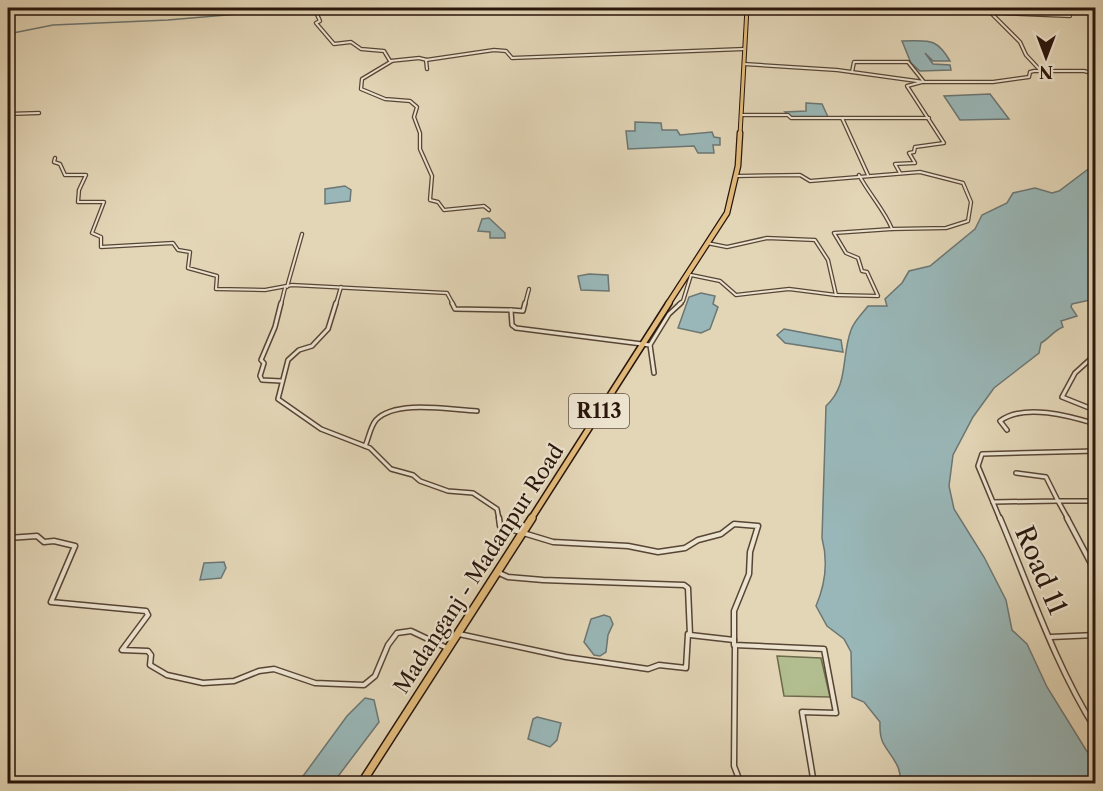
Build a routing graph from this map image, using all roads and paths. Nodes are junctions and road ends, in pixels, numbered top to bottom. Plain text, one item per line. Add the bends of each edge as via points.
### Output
1 (314, 8) edge
2 (912, 8) edge
3 (933, 8) edge
4 (986, 8) edge
5 (746, 10) edge
6 (991, 13) junction
7 (707, 14) dead end
8 (1070, 16) dead end
9 (744, 49) junction
10 (428, 60) junction
11 (392, 61) junction
12 (744, 64) junction
13 (427, 69) dead end
14 (1042, 71) junction
15 (852, 72) junction
16 (1095, 74) edge
17 (924, 82) junction
18 (39, 113) dead end
19 (8, 114) edge
20 (741, 115) junction
21 (842, 118) junction
22 (929, 118) junction
23 (55, 158) dead end
24 (900, 173) junction
25 (868, 175) junction
26 (736, 176) junction
27 (859, 176) junction
28 (489, 210) dead end
29 (892, 230) junction
30 (302, 234) dead end
31 (707, 243) junction
32 (286, 287) junction
33 (341, 287) junction
34 (529, 289) dead end
35 (836, 295) junction
36 (509, 309) junction
37 (642, 343) junction
38 (650, 345) junction
39 (1095, 354) edge
40 (654, 373) dead end
41 (281, 381) junction
42 (1095, 402) edge
43 (1094, 410) edge
44 (477, 411) dead end
45 (1095, 424) edge
46 (1007, 430) dead end
47 (365, 446) junction
48 (1095, 451) edge
49 (1016, 473) dead end
50 (1058, 501) junction
51 (1095, 501) edge
52 (993, 502) junction
53 (522, 532) junction
54 (8, 538) edge
55 (495, 571) junction
56 (1095, 573) edge
57 (688, 632) junction
58 (456, 633) junction
59 (1095, 635) edge
60 (1051, 637) junction
61 (734, 643) junction
62 (447, 648) junction
63 (1095, 730) edge
64 (361, 783) edge
65 (741, 783) edge
66 (814, 783) edge

1 - 11 street via 320,21 316,23 334,44 351,42 361,49 384,51
2 - 5 street
3 - 6 street
4 - 6 street
5 - 7 street
5 - 9 main road, Madanganj - Madanpur Road / R113
6 - 8 street
6 - 14 street
9 - 10 street via 531,59 512,58 506,51 498,50
9 - 12 main road, Madanganj - Madanpur Road / R113
10 - 11 street
10 - 13 street
11 - 28 street via 362,79 361,89 386,99 410,101 417,107 414,117 420,149 432,176 430,200 438,202 444,210 484,206
12 - 15 street
12 - 20 main road, Madanganj - Madanpur Road / R113
14 - 16 street via 1079,70
14 - 17 street via 993,82
15 - 17 street
15 - 17 street via 854,62 908,62
17 - 22 street via 907,86
18 - 19 street
20 - 21 street
20 - 26 main road, Madanganj - Madanpur Road / R113
21 - 22 street
21 - 25 street
22 - 24 street via 944,143 915,147 914,153 909,153 915,163 895,164
23 - 32 street via 65,175 86,175 78,202 104,202 92,233 101,237 101,247 172,243 178,250 190,252 188,268 217,276 216,289
24 - 25 street
24 - 29 street via 925,172 963,182 971,210 968,220 953,227
25 - 27 street
26 - 27 street via 800,175 810,182
26 - 31 main road, Madanganj - Madanpur Road / R113 via 727,213
27 - 29 street via 875,204 886,214
29 - 35 street via 835,232 846,253 858,258 878,296
30 - 32 street
31 - 35 street via 727,247 767,238 815,240 828,260
31 - 37 main road, Madanganj - Madanpur Road / R113
32 - 33 street
32 - 41 street via 263,355 260,376 262,380
33 - 36 street via 447,293 454,308
33 - 41 street via 328,329 312,346 299,350 288,360
34 - 36 street via 523,311
35 - 38 street via 798,289 736,295 720,282 691,275 683,301
36 - 37 street via 516,328
37 - 38 street
37 - 53 main road, Madanganj - Madanpur Road / R113
38 - 40 street
39 - 43 street via 1079,368 1062,397
41 - 47 street via 278,395 284,405 321,429
42 - 43 street
44 - 47 street via 388,411 376,420
45 - 46 street via 1062,414 1010,414 1000,421
47 - 53 street via 391,469 441,489 473,494 488,501 497,509 500,526
48 - 52 street, Road 11 via 982,454 978,466
49 - 50 street via 1046,477
50 - 51 street
50 - 52 street
50 - 56 street
52 - 60 street, Road 11
53 - 55 main road, Madanganj - Madanpur Road / R113
53 - 61 street via 553,542 671,552 721,534 734,524 758,526 747,582 734,611
54 - 62 street via 37,536 44,542 75,546 51,602 146,612 148,615 122,650 148,651 155,670 193,681 226,683 274,669 290,671 312,682 364,686 374,678 396,633 411,631
55 - 57 street via 508,577 543,580 687,586
55 - 58 main road, Madanganj - Madanpur Road / R113
57 - 58 street via 686,668 658,665 648,669 566,657
57 - 61 street
58 - 62 main road, Madanganj - Madanpur Road / R113
59 - 60 street
60 - 63 street, Road 11
61 - 65 street via 734,766
61 - 66 street via 824,649 836,713 802,712
62 - 64 main road, Madanganj - Madanpur Road / R113

